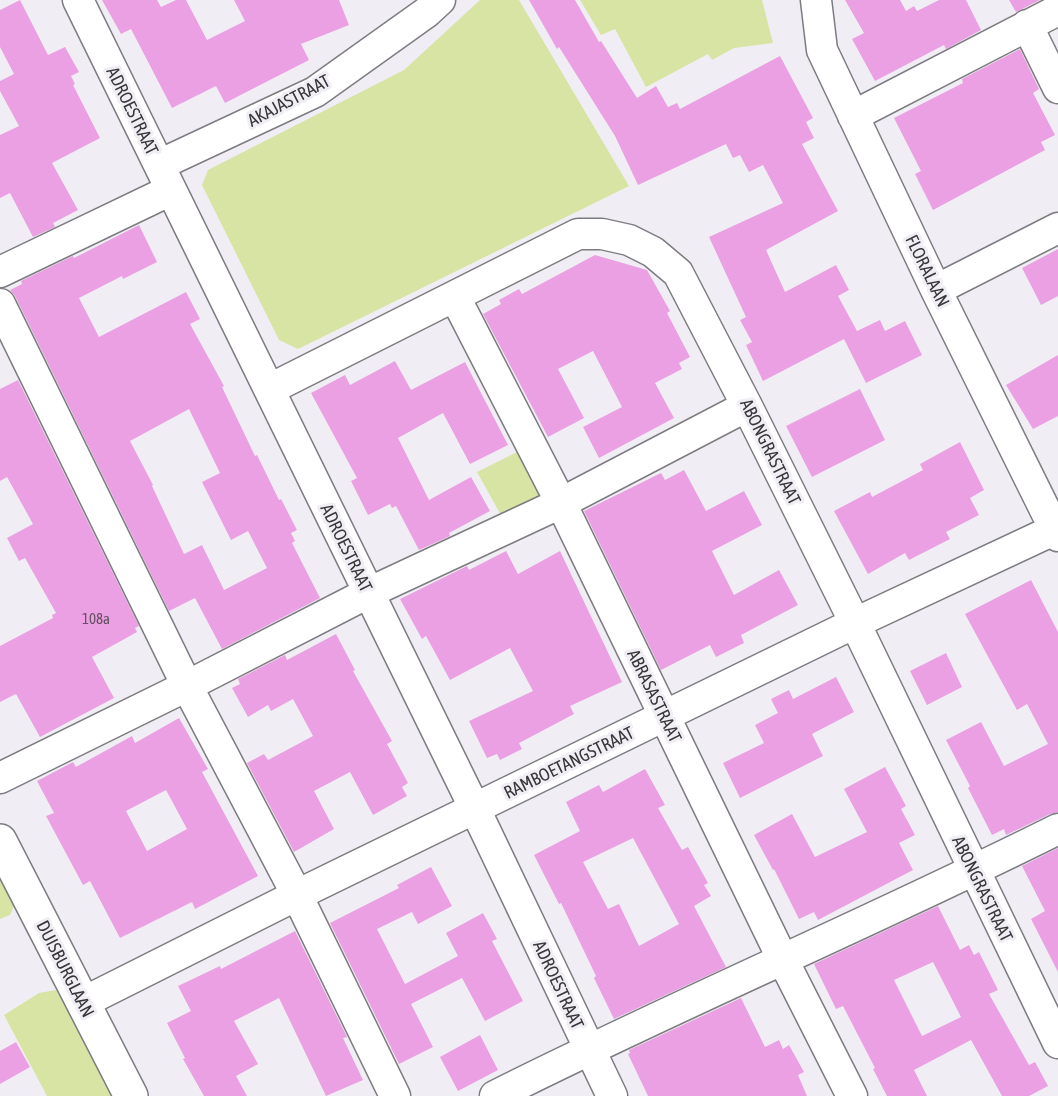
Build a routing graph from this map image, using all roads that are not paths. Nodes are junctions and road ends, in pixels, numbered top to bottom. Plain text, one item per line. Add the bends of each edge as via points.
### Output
1 (78, 0) edge
2 (816, 0) edge
3 (429, 4) edge
4 (1058, 10) edge
5 (1027, 25) junction
6 (1058, 88) edge
7 (853, 117) junction
8 (165, 178) junction
9 (1058, 228) edge
10 (0, 272) edge
11 (936, 290) junction
12 (455, 297) junction
13 (0, 304) edge
14 (270, 389) junction
15 (747, 406) junction
16 (561, 503) junction
17 (1057, 531) edge
18 (368, 593) junction
19 (855, 623) junction
20 (187, 686) junction
21 (664, 717) junction
22 (0, 778) edge
23 (475, 809) junction
24 (1058, 829) edge
25 (0, 841) edge
26 (973, 871) junction
27 (297, 895) junction
28 (782, 958) junction
29 (82, 1003) junction
30 (1058, 1043) edge
31 (588, 1049) junction
32 (131, 1096) edge
33 (396, 1096) edge
34 (495, 1096) edge
35 (612, 1096) edge
36 (852, 1096) edge

1 - 8 street, ADROESTRAAT
2 - 7 street, FLORALAAN via 822,50
3 - 8 street, AKAJASTRAAT via 315,92
4 - 5 street
5 - 6 street
5 - 7 street
7 - 11 street, FLORALAAN
8 - 10 street, AKAJASTRAAT
8 - 14 street, ADROESTRAAT
9 - 11 street
11 - 17 street, FLORALAAN
12 - 14 street, ABONGRASTRAAT
12 - 15 street, ABONGRASTRAAT via 579,234 629,240 653,252 678,273
12 - 16 street, ABRASASTRAAT
13 - 20 street
14 - 18 street, ADROESTRAAT
15 - 16 street
15 - 19 street, ABONGRASTRAAT
16 - 18 street
16 - 21 street, ABRASASTRAAT
17 - 19 street, RAMBOETANGSTRAAT
18 - 20 street
18 - 23 street, ADROESTRAAT
19 - 21 street, RAMBOETANGSTRAAT
19 - 26 street, ABONGRASTRAAT
20 - 22 street
20 - 27 street
21 - 23 street, RAMBOETANGSTRAAT
21 - 28 street, ABRASASTRAAT
23 - 27 street, RAMBOETANGSTRAAT
23 - 31 street, ADROESTRAAT
24 - 26 street
25 - 29 street, DUISBURGLAAN
26 - 28 street
26 - 30 street, ABONGRASTRAAT
27 - 29 street, RAMBOETANGSTRAAT
27 - 33 street
28 - 31 street
28 - 36 street, ABRASASTRAAT
29 - 32 street, DUISBURGLAAN
31 - 34 street
31 - 35 street, ADROESTRAAT

